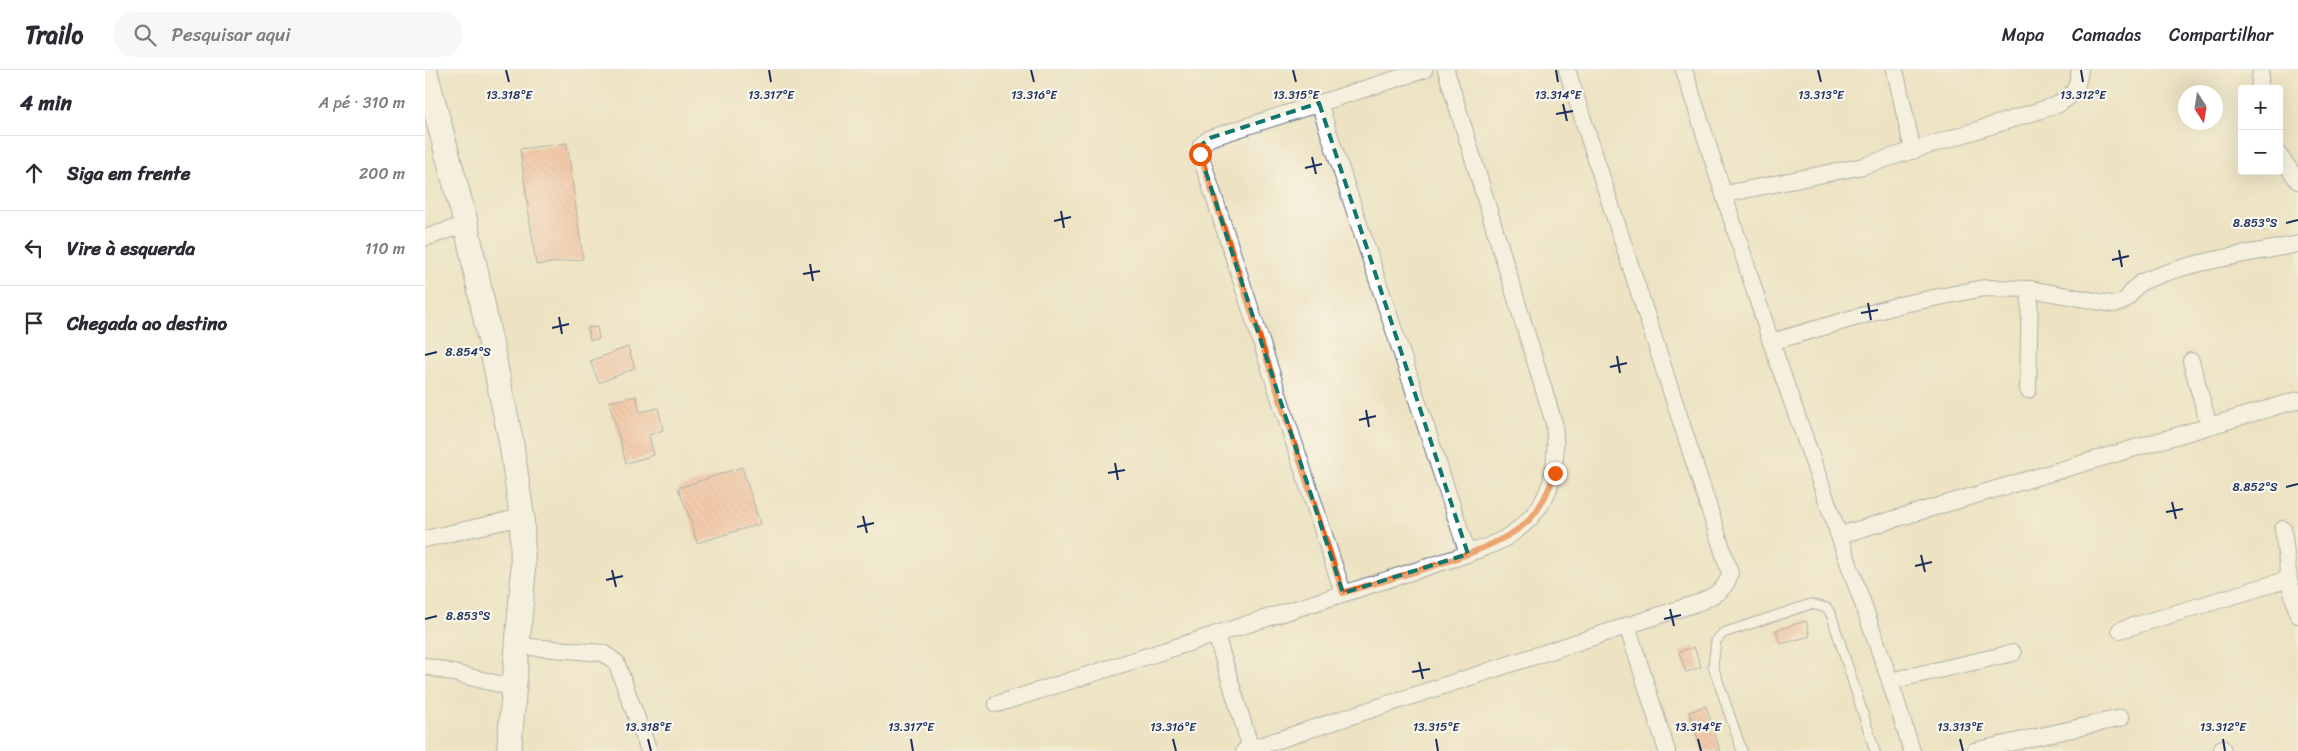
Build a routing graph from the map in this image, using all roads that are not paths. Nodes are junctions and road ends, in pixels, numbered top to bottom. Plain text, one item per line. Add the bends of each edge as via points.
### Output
1 (1424, 70) edge
2 (1446, 70) edge
3 (1567, 70) edge
4 (1685, 70) edge
5 (1895, 70) edge
6 (2080, 70) edge
7 (2261, 70) edge
8 (425, 71) edge
9 (2259, 85) edge
10 (1319, 103) junction
11 (1913, 151) junction
12 (2283, 160) edge
13 (2298, 181) edge
14 (1725, 194) junction
15 (466, 224) junction
16 (425, 238) edge
17 (2298, 244) edge
18 (2030, 289) junction
19 (1771, 342) junction
20 (2191, 361) dead end
21 (2028, 390) dead end
22 (2298, 400) edge
23 (2209, 426) junction
24 (522, 517) junction
25 (2283, 529) dead end
26 (1840, 535) junction
27 (425, 539) edge
28 (1467, 554) junction
29 (2289, 579) junction
30 (1343, 593) junction
31 (2298, 615) edge
32 (1627, 625) junction
33 (2120, 630) dead end
34 (1215, 635) junction
35 (518, 646) junction
36 (2013, 654) dead end
37 (425, 666) edge
38 (1890, 681) junction
39 (515, 688) junction
40 (997, 704) dead end
41 (2121, 718) dead end
42 (1248, 750) edge
43 (509, 751) edge
44 (649, 751) edge
45 (1667, 751) edge
46 (1743, 751) edge
47 (1875, 751) edge
48 (1912, 751) edge
49 (1974, 751) edge

1 - 10 street
2 - 28 street via 1554,423 1557,447 1555,473 1546,497 1530,519 1509,536
3 - 32 street via 1729,573 1727,584 1720,592 1700,602
4 - 14 street
5 - 11 street
6 - 11 street via 2078,88 2057,106
7 - 9 street
8 - 15 street
10 - 28 street
10 - 30 street via 1210,138 1201,146 1200,154
11 - 14 street via 1863,166
12 - 13 street
14 - 19 street
15 - 16 street
15 - 24 street via 511,441
17 - 18 street via 2185,268 2143,281 2120,304
18 - 19 street via 2004,286 1899,305
18 - 21 street
19 - 26 street
20 - 23 street
22 - 23 street
23 - 26 street
24 - 27 street
24 - 35 street via 523,577
25 - 29 street
26 - 38 street
28 - 30 street
29 - 31 street
29 - 33 street
30 - 34 street
32 - 42 street
32 - 45 street
34 - 40 street
34 - 42 street
35 - 39 street
35 - 44 street via 603,653 616,662
36 - 38 street
37 - 39 street
38 - 48 street
39 - 43 street
41 - 49 street
46 - 47 lane via 1713,666 1716,641 1723,633 1818,604 1831,614

